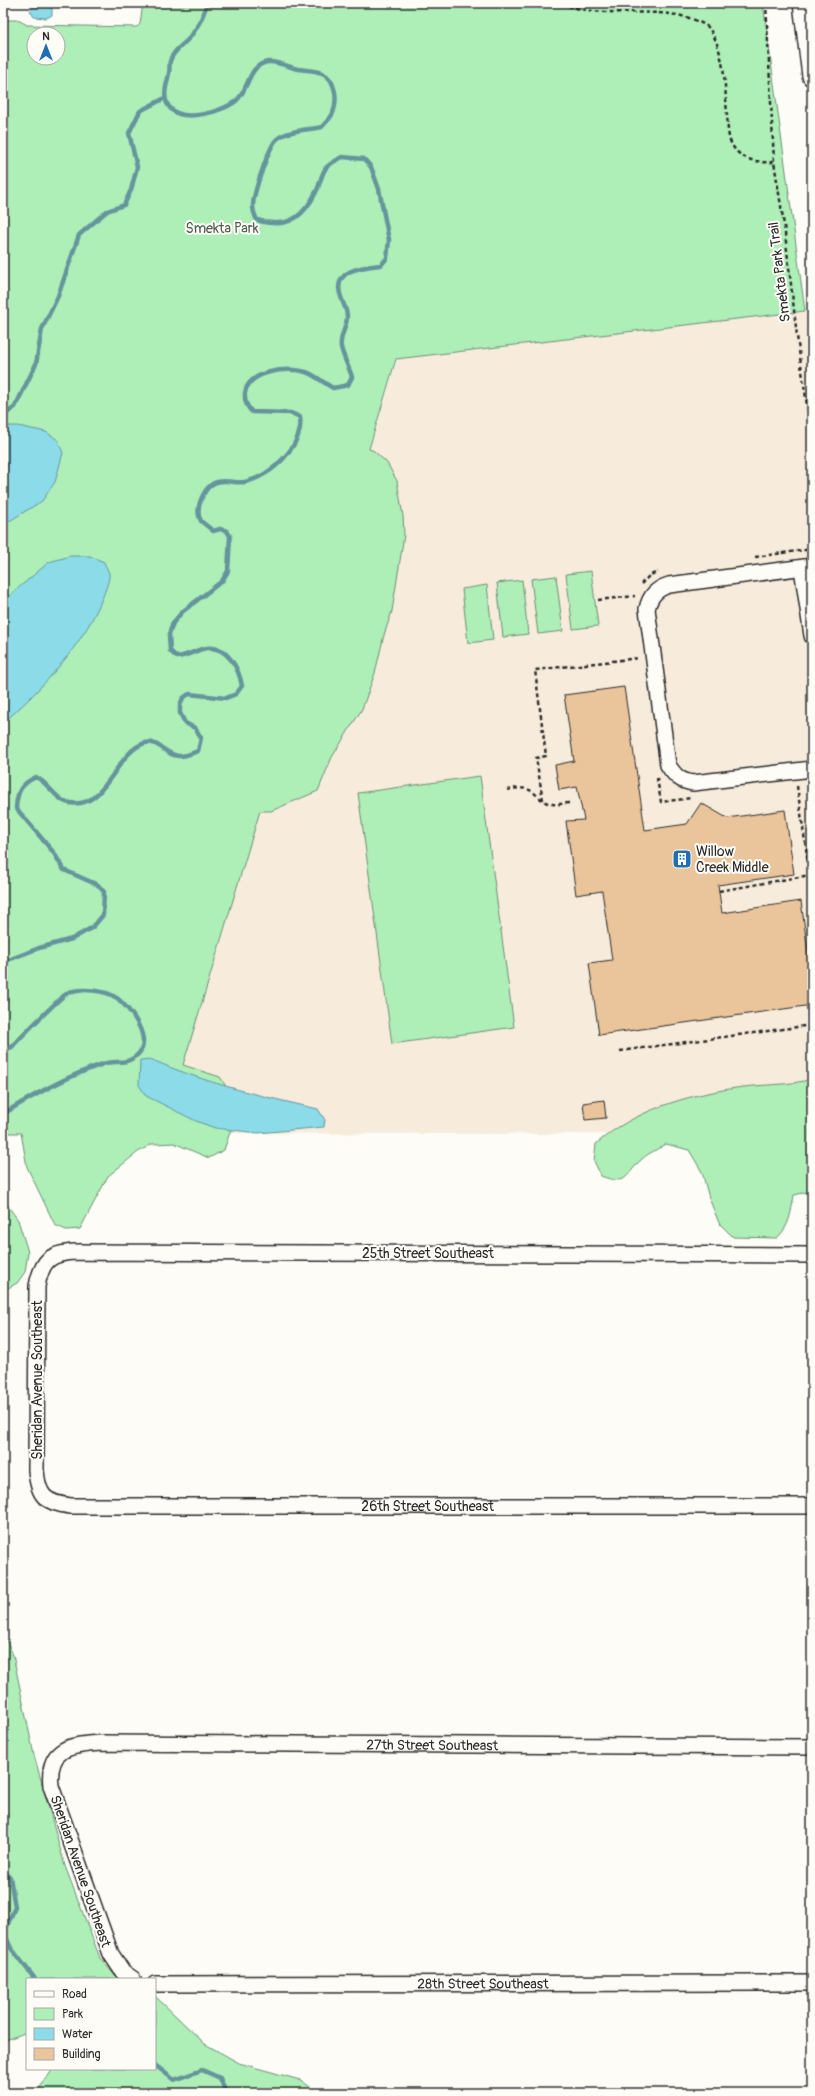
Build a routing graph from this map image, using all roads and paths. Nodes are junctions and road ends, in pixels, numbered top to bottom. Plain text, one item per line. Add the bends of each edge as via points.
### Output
1 (562, 3) edge
2 (766, 3) edge
3 (803, 3) edge
4 (600, 7) dead end
5 (697, 17) dead end
6 (812, 76) edge
7 (774, 162) junction
8 (812, 439) edge
9 (807, 567) edge
10 (636, 596) dead end
11 (598, 600) dead end
12 (812, 636) edge
13 (641, 658) dead end
14 (812, 769) edge
15 (790, 785) dead end
16 (507, 790) dead end
17 (699, 797) dead end
18 (543, 800) junction
19 (661, 802) dead end
20 (569, 803) dead end
21 (810, 875) junction
22 (812, 890) edge
23 (719, 891) dead end
24 (812, 1025) edge
25 (620, 1051) dead end
26 (812, 1255) edge
27 (47, 1260) joint
28 (45, 1499) joint
29 (812, 1506) edge
30 (812, 1747) edge
31 (56, 1756) joint
32 (132, 1978) edge
33 (812, 1983) edge
34 (156, 1984) edge

1 - 4 path via 571,7
2 - 7 path, Smekta Park Trail
3 - 6 main road
5 - 7 path via 708,28 719,50 726,94 728,131 732,145 744,156 758,163
7 - 8 path, Smekta Park Trail
9 - 12 street
9 - 14 street via 682,582 660,588 649,600 647,609 668,765 673,774 681,781 693,783
10 - 11 path
13 - 18 path via 535,670 546,756 536,758
15 - 21 path via 797,784
16 - 18 path via 526,788
17 - 19 path
18 - 20 path via 553,804
21 - 22 path
21 - 23 path
24 - 25 path
26 - 27 street, 25th Street Southeast via 76,1252 54,1255
27 - 28 street, Sheridan Avenue Southeast via 42,1267 37,1286 36,1470 39,1490
28 - 29 street, 26th Street Southeast via 71,1506
30 - 31 street, 27th Street Southeast via 101,1744 74,1746
31 - 32 street, Sheridan Avenue Southeast via 50,1773 56,1801 110,1954 123,1972
33 - 34 street, 28th Street Southeast

